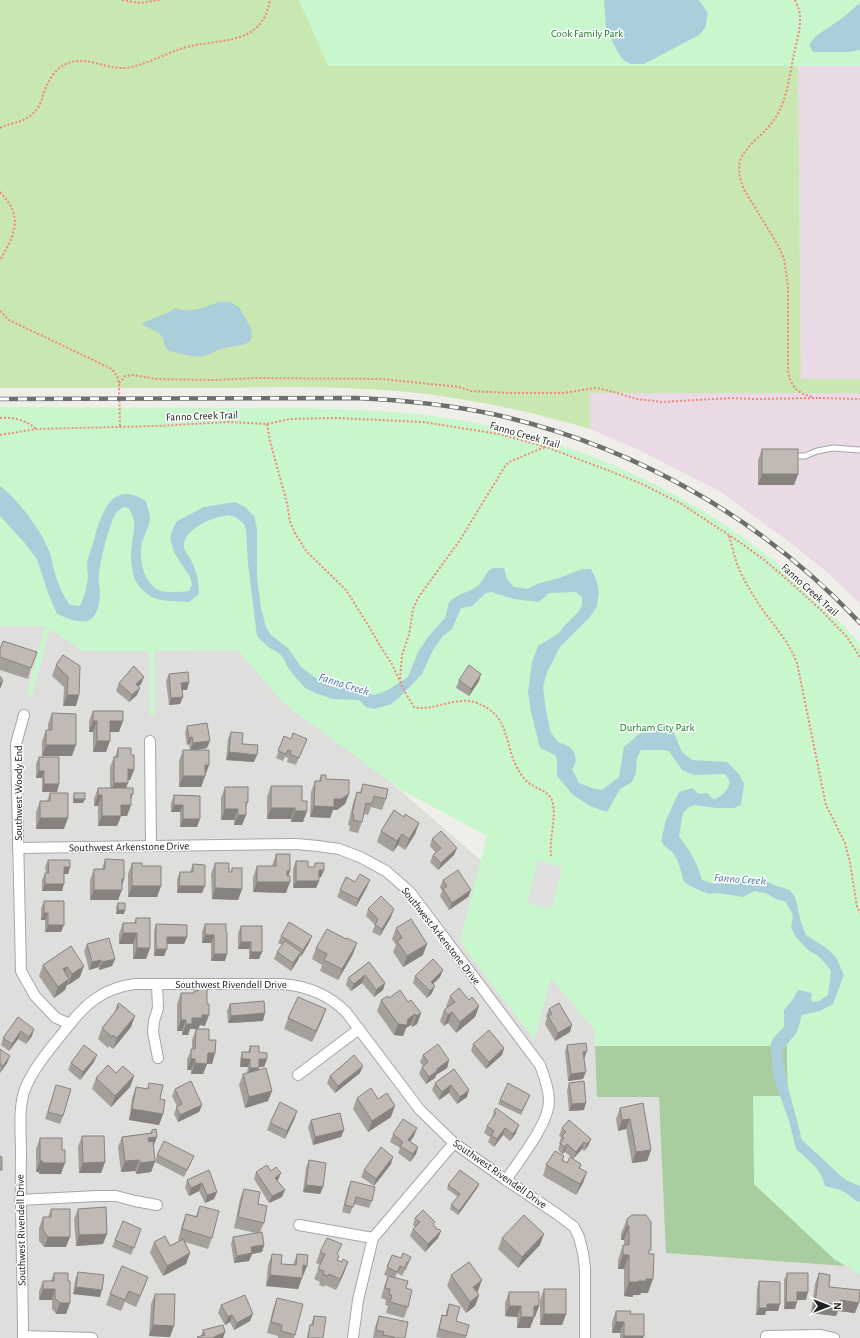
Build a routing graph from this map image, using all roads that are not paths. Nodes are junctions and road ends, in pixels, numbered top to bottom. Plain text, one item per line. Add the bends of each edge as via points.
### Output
1 (860, 450) edge
2 (789, 456) edge
3 (24, 716) dead end
4 (150, 741) dead end
5 (150, 846) junction
6 (18, 848) junction
7 (157, 984) junction
8 (70, 1024) junction
9 (359, 1029) junction
10 (158, 1058) dead end
11 (298, 1075) dead end
12 (454, 1143) junction
13 (506, 1180) junction
14 (20, 1200) junction
15 (157, 1205) dead end
16 (299, 1225) dead end
17 (373, 1238) junction
18 (23, 1337) edge
19 (766, 1337) edge
20 (92, 1338) edge
21 (353, 1338) edge
22 (585, 1338) edge
23 (834, 1338) edge

1 - 2 lane via 833,448 805,456
3 - 6 street, Southwest Woody End via 16,744
4 - 5 street
5 - 6 street, Southwest Arkenstone Drive
5 - 13 street, Southwest Arkenstone Drive via 296,844 332,848 360,857 386,870 410,892 540,1065 547,1083 549,1102 543,1124
6 - 8 street, Southwest Woody End via 21,971 35,996 56,1018
7 - 8 street, Southwest Rivendell Drive via 135,984 112,989 91,1003
7 - 9 street, Southwest Rivendell Drive via 293,985 336,1002
7 - 10 street via 158,1008 153,1032
8 - 14 street, Southwest Rivendell Drive via 35,1070 25,1091 22,1108
9 - 11 street
9 - 12 street, Southwest Rivendell Drive via 420,1110
12 - 13 street, Southwest Rivendell Drive
12 - 17 street
13 - 22 street, Southwest Rivendell Drive via 574,1228 580,1242 584,1268
14 - 15 street via 116,1196
14 - 18 street, Southwest Rivendell Drive
16 - 17 street
17 - 21 street via 358,1300
18 - 20 street
19 - 23 street via 821,1335

